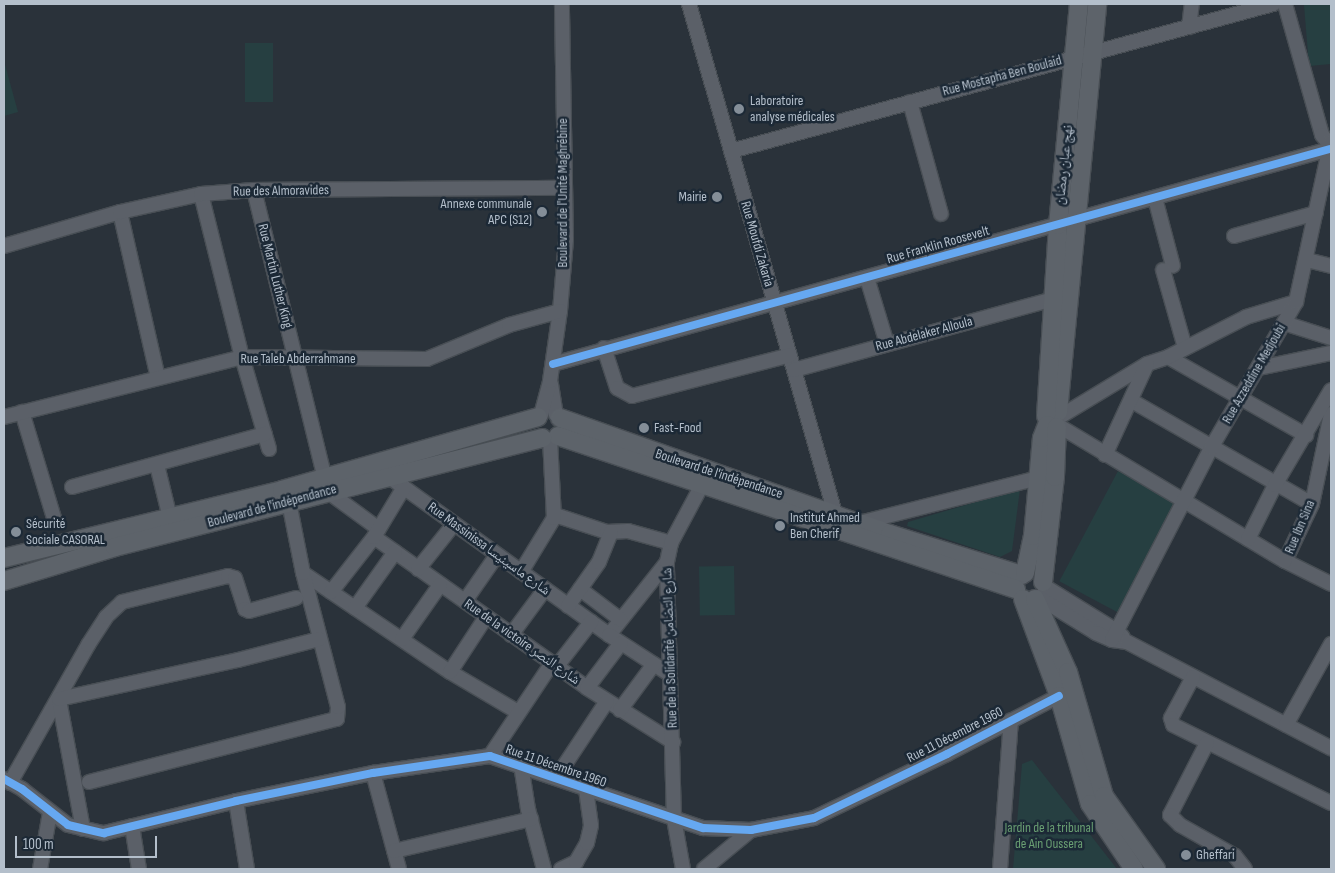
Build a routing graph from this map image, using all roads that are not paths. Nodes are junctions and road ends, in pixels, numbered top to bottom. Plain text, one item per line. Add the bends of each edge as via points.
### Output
1 (562, 4) edge
2 (689, 4) edge
3 (1079, 4) edge
4 (1097, 4) edge
5 (1192, 4) edge
6 (1273, 4) edge
7 (1285, 4) edge
8 (1244, 7) edge
9 (1189, 27) junction
10 (1093, 50) junction
11 (1075, 56) junction
12 (910, 102) junction
13 (1330, 145) edge
14 (731, 151) junction
15 (564, 188) junction
16 (254, 190) junction
17 (1327, 193) edge
18 (201, 194) junction
19 (1155, 198) junction
20 (120, 212) junction
21 (1316, 213) junction
22 (941, 214) dead end
23 (1066, 223) junction
24 (1234, 236) dead end
25 (4, 246) edge
26 (1307, 260) junction
27 (1331, 266) edge
28 (867, 278) junction
29 (1053, 299) junction
30 (1296, 302) junction
31 (774, 303) junction
32 (560, 311) junction
33 (1284, 323) junction
34 (1331, 338) edge
35 (887, 344) junction
36 (604, 348) junction
37 (1185, 348) junction
38 (1331, 353) edge
39 (790, 355) junction
40 (242, 357) junction
41 (295, 357) junction
42 (1168, 357) junction
43 (552, 364) junction
44 (1147, 364) junction
45 (1259, 368) junction
46 (794, 370) junction
47 (158, 378) junction
48 (1331, 390) edge
49 (1239, 399) junction
50 (1132, 401) junction
51 (22, 412) junction
52 (1331, 414) edge
53 (549, 416) junction
54 (4, 417) edge
55 (1055, 420) junction
56 (265, 434) junction
57 (1306, 435) junction
58 (550, 438) junction
59 (1211, 448) junction
60 (269, 449) dead end
61 (1105, 454) junction
62 (157, 465) junction
63 (388, 476) junction
64 (1038, 478) junction
65 (326, 484) junction
66 (702, 485) junction
67 (1275, 485) junction
68 (72, 486) dead end
69 (404, 487) junction
70 (1184, 501) junction
71 (289, 502) junction
72 (1312, 504) junction
73 (812, 513) junction
74 (835, 513) junction
75 (555, 515) junction
76 (170, 518) junction
77 (55, 521) dead end
78 (860, 523) junction
79 (454, 524) junction
80 (611, 532) junction
81 (376, 533) junction
82 (1248, 539) junction
83 (671, 543) junction
84 (395, 552) junction
85 (497, 555) junction
86 (4, 558) edge
87 (1286, 560) junction
88 (667, 562) junction
89 (4, 566) edge
90 (52, 566) junction
91 (418, 568) junction
92 (521, 572) junction
93 (303, 573) junction
94 (4, 579) edge
95 (1331, 584) edge
96 (440, 585) junction
97 (1031, 588) junction
98 (545, 589) junction
99 (580, 589) junction
100 (331, 592) junction
101 (4, 594) edge
102 (296, 598) dead end
103 (465, 601) junction
104 (568, 606) junction
105 (355, 608) junction
106 (486, 617) junction
107 (621, 620) junction
108 (591, 622) junction
109 (511, 635) junction
110 (608, 635) junction
111 (319, 638) junction
112 (1119, 638) junction
113 (402, 639) junction
114 (621, 643) junction
115 (1331, 644) edge
116 (554, 664) junction
117 (654, 664) junction
118 (450, 672) junction
119 (669, 674) junction
120 (1193, 676) junction
121 (587, 688) junction
122 (1059, 696) junction
123 (59, 699) junction
124 (607, 701) junction
125 (620, 710) junction
126 (518, 712) junction
127 (1011, 720) junction
128 (1286, 725) junction
129 (672, 742) junction
130 (1207, 743) junction
131 (1331, 748) edge
132 (490, 756) junction
133 (521, 765) junction
134 (373, 773) junction
135 (556, 778) junction
136 (7, 781) edge
137 (89, 782) dead end
138 (586, 788) junction
139 (236, 801) junction
140 (1331, 804) edge
141 (50, 812) junction
142 (531, 819) junction
143 (674, 819) junction
144 (132, 826) junction
145 (83, 829) junction
146 (751, 830) junction
147 (394, 851) junction
148 (40, 869) edge
149 (139, 869) edge
150 (247, 869) edge
151 (399, 869) edge
152 (544, 869) edge
153 (561, 869) edge
154 (684, 869) edge
155 (704, 869) edge
156 (1000, 869) edge
157 (1134, 869) edge
158 (1156, 869) edge
159 (1245, 869) edge

1 - 15 street, Boulevard de l'Unité Maghrébine
2 - 14 street, Rue Moufdi Zakaria
3 - 11 main road, نهج عبان رمضان
4 - 10 main road, نهج عبان رمضان
5 - 9 street
6 - 8 street, Rue Mostapha Ben Boulaid
7 - 13 street via 1322,135
8 - 9 street, Rue Mostapha Ben Boulaid
9 - 10 street, Rue Mostapha Ben Boulaid
10 - 11 street, Rue Mostapha Ben Boulaid
10 - 23 main road, نهج عبان رمضان
11 - 12 street, Rue Mostapha Ben Boulaid
11 - 23 main road, نهج عبان رمضان
12 - 14 street, Rue Mostapha Ben Boulaid
12 - 22 street
13 - 17 street, Rue Azzeddine Medjoubi
13 - 19 street, Rue Franklin Roosevelt
14 - 31 street, Rue Moufdi Zakaria
15 - 16 street, Rue des Almoravides
15 - 32 street, Boulevard de l'Unité Maghrébine via 566,239
16 - 18 street, Rue des Almoravides
16 - 41 street, Rue Martin Luther King
17 - 21 street, Rue Azzeddine Medjoubi
18 - 20 street, Rue des Almoravides
18 - 40 street
19 - 23 street, Rue Franklin Roosevelt
19 - 37 street
20 - 25 street, Rue des Almoravides
20 - 47 street
21 - 24 street
21 - 26 street, Rue Azzeddine Medjoubi
23 - 28 street, Rue Franklin Roosevelt
23 - 29 main road, نهج عبان رمضان
23 - 55 main road, نهج عبان رمضان
26 - 27 street
26 - 30 street, Rue Azzeddine Medjoubi
28 - 31 street, Rue Franklin Roosevelt
28 - 35 street
29 - 35 street, Rue Abdelaker Alloula
29 - 55 main road, نهج عبان رمضان
30 - 33 street, Rue Azzeddine Medjoubi
30 - 37 street via 1246,318
31 - 36 street, Rue Franklin Roosevelt
31 - 39 street, Rue Moufdi Zakaria
32 - 41 street, Rue Taleb Abderrahmane via 509,325 427,359
32 - 43 street, Boulevard de l'Unité Maghrébine
33 - 34 street
33 - 45 street, Rue Azzeddine Medjoubi
35 - 46 street, Rue Abdelaker Alloula
36 - 39 street via 617,388 632,396
36 - 43 street, Rue Franklin Roosevelt
37 - 42 street
38 - 45 street
39 - 46 street, Rue Moufdi Zakaria
40 - 41 street, Rue Taleb Abderrahmane
40 - 47 street, Rue Taleb Abderrahmane
40 - 56 street
41 - 65 street, Rue Martin Luther King
42 - 44 street
42 - 49 street
43 - 53 street, Boulevard de l'Unité Maghrébine
44 - 50 street
44 - 55 street
45 - 49 street, Rue Azzeddine Medjoubi
46 - 74 street, Rue Moufdi Zakaria
47 - 51 street, Rue Taleb Abderrahmane
48 - 57 street
49 - 57 street
49 - 59 street, Rue Azzeddine Medjoubi
50 - 59 street
50 - 61 street
51 - 54 street, Rue Taleb Abderrahmane
51 - 77 street
52 - 72 street, Rue Ibn Sina
53 - 58 main road via 562,425
53 - 58 main road via 535,429
53 - 65 main road, Boulevard de l'indépendance
53 - 73 main road, Boulevard de l'indépendance
55 - 61 street
55 - 64 main road, نهج عبان رمضان
55 - 97 main road, نهج عبان رمضان via 1056,477
56 - 60 street
56 - 62 street
57 - 67 street
58 - 63 main road, Boulevard de l'indépendance
58 - 66 main road, Boulevard de l'indépendance
58 - 75 street
59 - 67 street
59 - 70 street, Rue Azzeddine Medjoubi
61 - 70 street
62 - 68 street
62 - 76 street
63 - 65 main road, Boulevard de l'indépendance
63 - 69 street, Rue Massinissa شارع ماسينيسا
64 - 78 street
64 - 97 main road, نهج عبان رمضان
65 - 71 main road, Boulevard de l'indépendance
65 - 76 main road, Boulevard de l'indépendance
65 - 81 street, Rue de la victoire شارع النصر
66 - 73 main road, Boulevard de l'indépendance
66 - 83 street, Rue de la Solidarité شارع التضامن
67 - 72 street
67 - 82 street
69 - 79 street, Rue Massinissa شارع ماسينيسا
69 - 81 street
70 - 82 street
70 - 112 street, Rue Azzeddine Medjoubi
71 - 90 main road, Boulevard de l'indépendance
71 - 93 street
72 - 87 street, Rue Ibn Sina
73 - 74 main road, Boulevard de l'indépendance
73 - 97 main road, Boulevard de l'indépendance
74 - 78 main road, Boulevard de l'indépendance
75 - 80 street
75 - 92 street
76 - 86 main road, Boulevard de l'indépendance
78 - 97 main road, Boulevard de l'indépendance
79 - 85 street, Rue Massinissa شارع ماسينيسا
79 - 91 street
80 - 83 street via 628,531
80 - 99 street via 603,554
81 - 84 street, Rue de la victoire شارع النصر
81 - 100 street
82 - 87 street
83 - 88 street, Rue de la Solidarité شارع التضامن
84 - 91 street, Rue de la victoire شارع النصر
84 - 105 street
85 - 92 street, Rue Massinissa شارع ماسينيسا
85 - 103 street
87 - 95 street, Rue Ibn Sina
88 - 107 street
88 - 119 street, Rue de la Solidarité شارع التضامن
89 - 94 main road
90 - 94 main road, Boulevard de l'indépendance
90 - 101 main road
91 - 96 street, Rue de la victoire شارع النصر
92 - 98 street, Rue Massinissa شارع ماسينيسا
93 - 100 street
93 - 111 street
96 - 103 street, Rue de la victoire شارع النصر
96 - 113 street
97 - 112 street
97 - 122 main road
97 - 158 main road via 1068,672 1104,796
98 - 104 street, Rue Massinissa شارع ماسينيسا
98 - 109 street
99 - 104 street
99 - 107 street
100 - 105 street
102 - 123 street via 249,611 245,609 235,578 228,576 128,599 106,617
103 - 106 street, Rue de la victoire شارع النصر
104 - 108 street, Rue Massinissa شارع ماسينيسا
105 - 113 street
106 - 109 street, Rue de la victoire شارع النصر
106 - 118 street
107 - 110 street
108 - 110 street, Rue Massinissa شارع ماسينيسا
108 - 116 street
109 - 116 street, Rue de la victoire شارع النصر
110 - 114 street, Rue Massinissa شارع ماسينيسا
111 - 123 street via 238,660
111 - 137 street via 339,714 332,722
112 - 120 street
113 - 118 street
114 - 117 street, Rue Massinissa شارع ماسينيسا
114 - 121 street
115 - 128 street
116 - 121 street, Rue de la victoire شارع النصر
116 - 126 street
117 - 119 street, Rue Massinissa شارع ماسينيسا
117 - 125 street
118 - 126 street
119 - 129 street, Rue de la Solidarité شارع التضامن
120 - 128 street
120 - 130 street via 1170,721
121 - 124 street, Rue de la victoire شارع النصر
122 - 127 street, Rue 11 Décembre 1960
122 - 157 main road via 1090,804
123 - 136 street
123 - 145 street
124 - 125 street, Rue de la victoire شارع النصر
124 - 135 street
125 - 129 street, Rue de la victoire شارع النصر
126 - 132 street
127 - 146 street, Rue 11 Décembre 1960 via 814,818
127 - 156 street
128 - 131 street
129 - 143 street, Rue de la Solidarité شارع التضامن
130 - 140 street
130 - 159 street via 1170,815 1180,825 1235,856
132 - 133 street, Rue 11 Décembre 1960
132 - 134 street, Rue 11 Décembre 1960
133 - 135 street, Rue 11 Décembre 1960
133 - 142 street
134 - 139 street, Rue 11 Décembre 1960
134 - 147 street
135 - 138 street, Rue 11 Décembre 1960
136 - 141 street, Rue 11 Décembre 1960
138 - 143 street, Rue 11 Décembre 1960
138 - 153 street via 591,825 587,843 576,862
139 - 144 street, Rue 11 Décembre 1960
139 - 150 street
141 - 145 street, Rue 11 Décembre 1960 via 68,825
141 - 148 street
142 - 147 street
142 - 152 street
143 - 146 street, Rue 11 Décembre 1960 via 722,831
143 - 154 street, Rue de la Solidarité شارع التضامن
144 - 145 street, Rue 11 Décembre 1960 via 104,833
144 - 149 street
146 - 155 street
147 - 151 street

